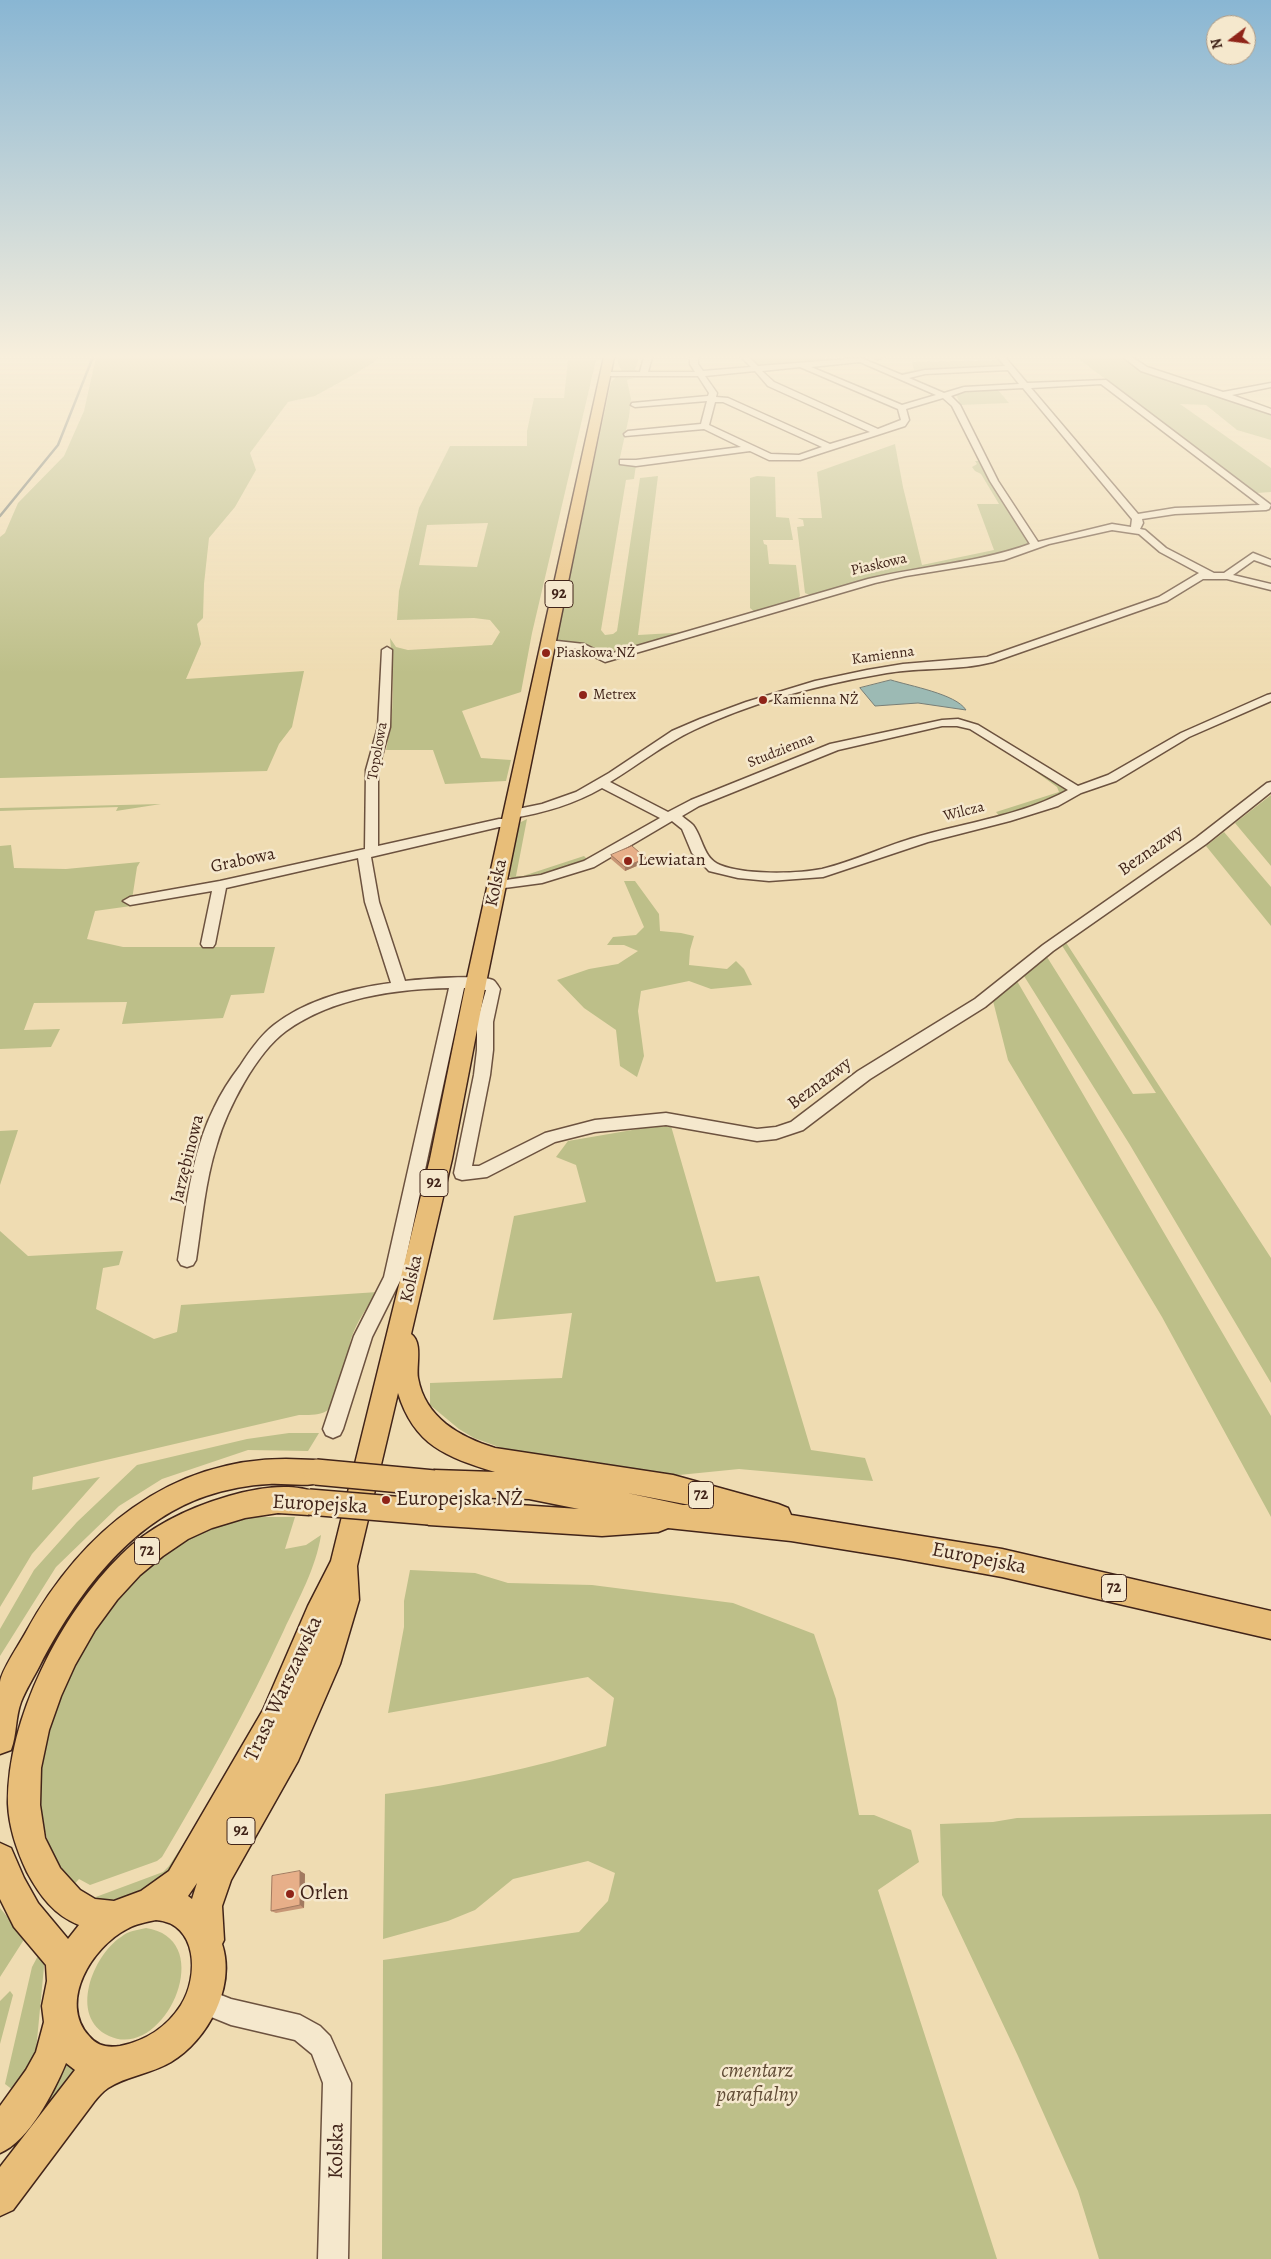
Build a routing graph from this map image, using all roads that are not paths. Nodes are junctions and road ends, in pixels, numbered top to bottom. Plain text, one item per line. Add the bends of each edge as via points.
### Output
1 (586, 462) edge
2 (985, 462) edge
3 (1090, 462) edge
4 (1210, 462) edge
5 (1136, 517) junction
6 (1135, 530) junction
7 (1035, 545) junction
8 (1271, 563) edge
9 (1210, 575) junction
10 (1227, 576) junction
11 (1271, 587) edge
12 (548, 643) junction
13 (387, 650) dead end
14 (1271, 697) edge
15 (602, 783) junction
16 (1271, 786) edge
17 (1077, 790) junction
18 (670, 816) junction
19 (510, 819) junction
20 (367, 854) junction
21 (220, 885) junction
22 (497, 885) junction
23 (130, 901) dead end
24 (208, 944) dead end
25 (467, 983) junction
26 (400, 987) junction
27 (187, 1260) dead end
28 (405, 1312) junction
29 (382, 1409) joint
30 (333, 1429) dead end
31 (683, 1518) junction
32 (833, 1534) junction
33 (344, 1565) junction
34 (1271, 1625) edge
35 (3, 1708) edge
36 (0, 1739) edge
37 (0, 1859) edge
38 (149, 1905) junction
39 (114, 1917) junction
40 (209, 1953) junction
41 (64, 1983) junction
42 (203, 2001) junction
43 (61, 2022) junction
44 (124, 2063) junction
45 (0, 2135) edge
46 (0, 2197) edge
47 (333, 2259) edge

1 - 12 main road, Kolska / 92
2 - 7 street
3 - 5 street
4 - 5 street via 1266,507 1175,511
5 - 6 street via 1138,524
6 - 7 street, Piaskowa via 1109,527
6 - 9 street, Piaskowa via 1148,535 1168,553
7 - 12 street, Piaskowa via 1004,557 872,581 605,659 580,646
8 - 10 street via 1253,556
9 - 10 street, Kamienna
9 - 15 street, Kamienna via 1197,578 1163,598 994,658 847,677 810,685 746,706 683,730
10 - 11 street, Kamienna
12 - 19 main road, Kolska / 92
13 - 20 street, Topolowa via 384,727 372,770
14 - 17 street, Wilcza via 1185,735 1112,778
15 - 18 street, Wilcza
15 - 19 street, Kamienna
16 - 25 street, Beznazwy via 1208,835 1048,948 980,1003 864,1076 810,1118 776,1133 748,1134 666,1119 623,1122 568,1132 481,1172 462,1173 482,1075 485,1022 493,989 489,984
17 - 18 street, Studzienna via 974,727 950,722 834,747 696,802
17 - 18 street, Wilcza via 1028,812 923,839 837,870 810,875 761,876 714,868 699,853 688,827
18 - 22 street, Studzienna via 585,866 534,881
19 - 20 street
19 - 22 main road, Kolska / 92
20 - 21 street, Grabowa
20 - 26 street, Topolowa via 372,902
21 - 23 street, Grabowa
21 - 24 street
22 - 25 main road, Kolska / 92
25 - 26 street
25 - 28 main road, Kolska / 92 via 441,1159
25 - 30 street via 393,1277 364,1336
26 - 27 street, Jarzębinowa via 364,993 311,1010 279,1028 254,1058 222,1109 211,1138 201,1174
28 - 29 main road, Kolska / 92
28 - 32 main road, 72 via 406,1379 416,1410 424,1421 465,1451 495,1460 673,1488
29 - 33 main road, Trasa Warszawska / 92
31 - 32 main road, Europejska / 72
31 - 35 main road, Europejska / 72, bridge via 529,1486 434,1483 316,1472 236,1475 177,1496 142,1516 106,1546 64,1594 38,1636
31 - 39 main road, Europejska / 72, bridge via 564,1522 269,1501 224,1511 179,1529 153,1546 130,1564 82,1627 48,1691 26,1761 24,1791 30,1839 54,1886 69,1903 98,1916
32 - 34 main road, Europejska / 72 via 995,1562
33 - 38 main road, Trasa Warszawska / 92 via 318,1616 286,1698 259,1749 180,1882
33 - 40 main road, Trasa Warszawska / 92 via 345,1600 320,1678 287,1750 209,1892 206,1917
35 - 36 main road, Europejska / 72
37 - 41 main road via 26,1915 63,1959
38 - 39 main road, 92
38 - 40 main road, 92 via 171,1906 185,1912 196,1922
39 - 41 main road, 92 via 81,1948
40 - 42 main road, 92 via 209,1977
41 - 43 main road, 92
42 - 44 main road, 92 via 194,2018 166,2046 149,2056
42 - 47 street, Kolska via 231,2012 300,2028 322,2045 337,2084
43 - 44 main road, 92 via 83,2056 102,2064
43 - 45 main road, 92 via 53,2056 42,2079
44 - 46 main road, 92 via 89,2081

